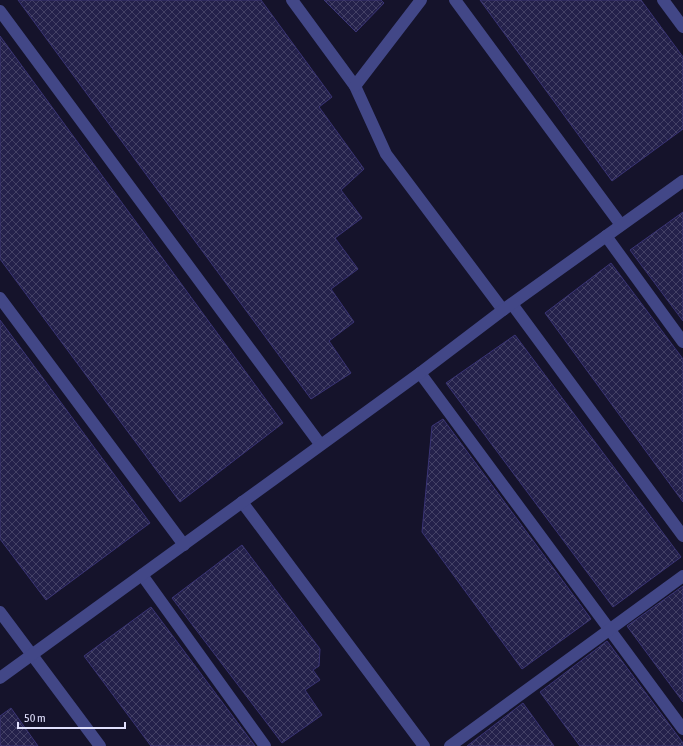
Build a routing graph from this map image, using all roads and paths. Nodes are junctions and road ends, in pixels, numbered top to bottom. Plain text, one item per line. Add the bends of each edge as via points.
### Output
1 (292, 0) edge
2 (421, 0) edge
3 (455, 0) edge
4 (663, 0) edge
5 (0, 11) edge
6 (683, 28) edge
7 (355, 86) junction
8 (683, 181) edge
9 (621, 225) junction
10 (606, 236) junction
11 (0, 298) edge
12 (508, 307) junction
13 (683, 342) edge
14 (420, 373) junction
15 (320, 444) junction
16 (242, 502) junction
17 (683, 536) edge
18 (184, 545) junction
19 (142, 575) junction
20 (683, 576) edge
21 (0, 612) edge
22 (610, 630) junction
23 (32, 655) junction
24 (0, 678) edge
25 (683, 729) edge
26 (100, 746) edge
27 (265, 746) edge
28 (424, 746) edge
29 (450, 746) edge

1 - 7 street
2 - 7 street
3 - 9 street
4 - 6 street
5 - 15 street
7 - 12 street via 386,154
8 - 9 street
9 - 10 street
10 - 12 street
10 - 13 street
11 - 18 street
12 - 14 street
12 - 17 street
14 - 15 street
14 - 22 street
15 - 16 street
16 - 18 street
16 - 28 street
18 - 19 street
19 - 23 street
19 - 27 street
20 - 22 street
21 - 23 street
22 - 25 street
22 - 29 street
23 - 24 street
23 - 26 street

